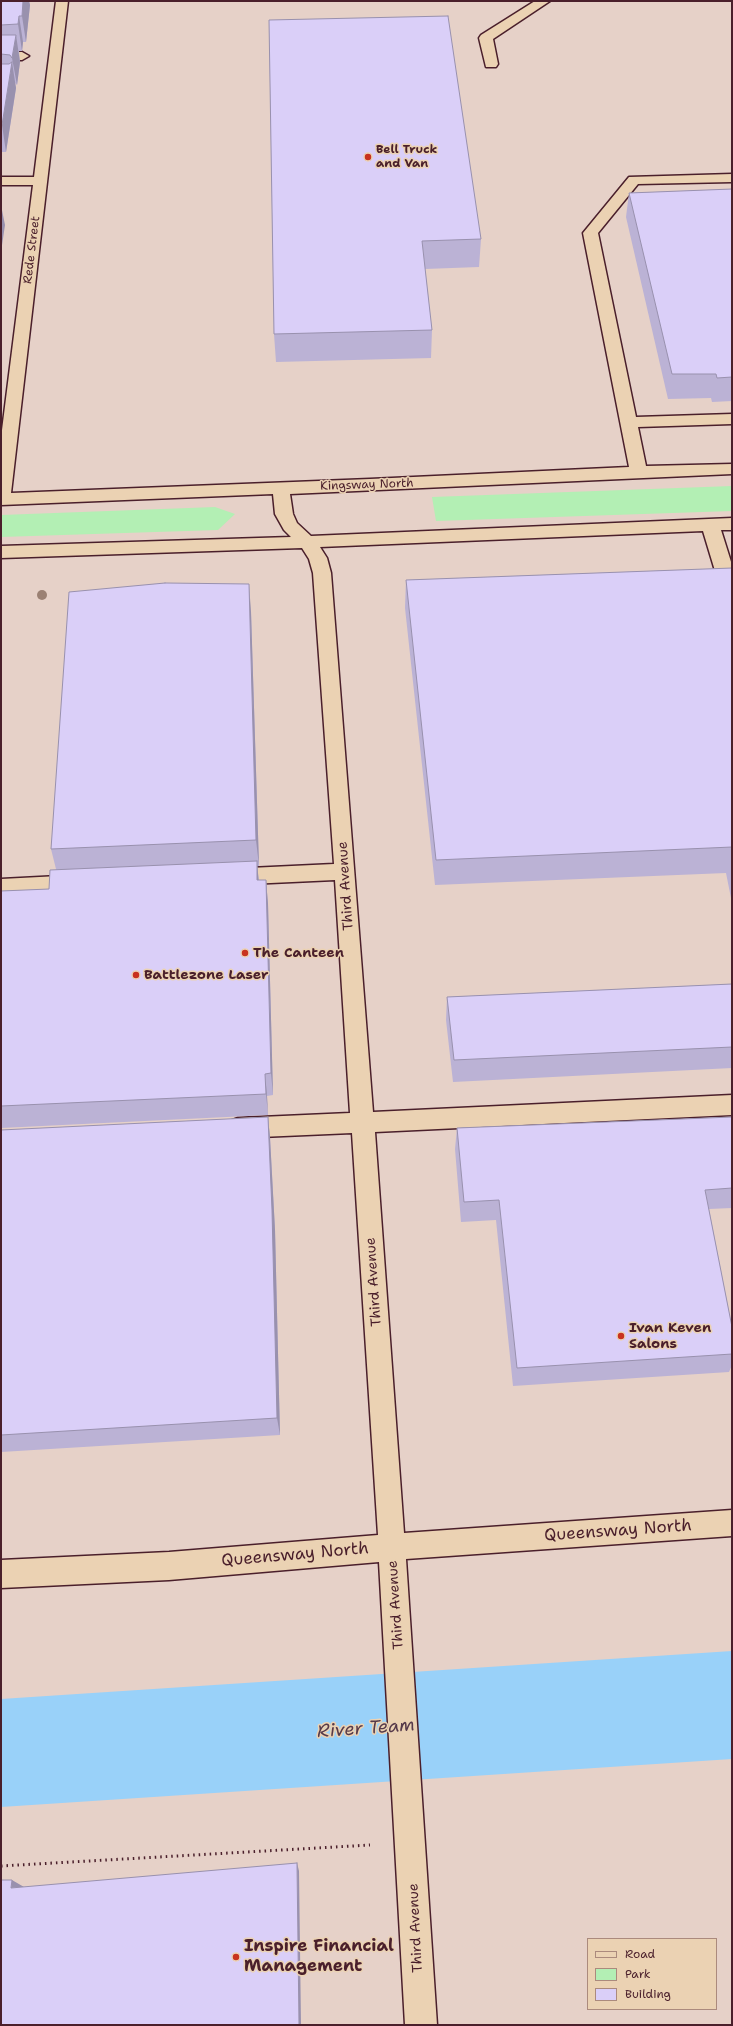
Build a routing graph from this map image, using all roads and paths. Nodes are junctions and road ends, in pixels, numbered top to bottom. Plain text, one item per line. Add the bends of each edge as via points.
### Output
1 (62, 1) edge
2 (544, 1) edge
3 (1, 56) edge
4 (22, 56) dead end
5 (491, 64) dead end
6 (732, 178) edge
7 (40, 181) junction
8 (1, 182) edge
9 (732, 419) edge
10 (628, 422) junction
11 (732, 469) edge
12 (639, 472) junction
13 (281, 488) junction
14 (2, 499) edge
15 (732, 524) edge
16 (710, 525) junction
17 (308, 542) junction
18 (1, 552) edge
19 (724, 584) edge
20 (345, 872) junction
21 (212, 878) edge
22 (95, 883) edge
23 (1, 887) edge
24 (732, 1105) edge
25 (363, 1122) junction
26 (213, 1129) edge
27 (732, 1524) edge
28 (392, 1547) junction
29 (1, 1574) edge
30 (410, 1842) junction
31 (1, 1866) edge
32 (421, 2025) edge

1 - 7 street, Rede Street
2 - 5 street via 486,38
3 - 4 street
6 - 10 street via 634,180 590,234
7 - 8 street
7 - 14 street, Rede Street
9 - 10 street
10 - 12 street
11 - 12 street, Kingsway North
12 - 13 street, Kingsway North
13 - 14 street, Kingsway North
13 - 17 street, Third Avenue via 284,514 290,526
15 - 16 street
16 - 17 street
16 - 19 street via 721,557
17 - 18 street
17 - 20 street, Third Avenue via 318,558 322,573
20 - 21 street
20 - 25 street, Third Avenue
22 - 23 street
24 - 25 street
25 - 26 street
25 - 28 street, Third Avenue
27 - 28 street, Queensway North
28 - 29 street, Queensway North via 169,1566
28 - 30 street, Third Avenue
30 - 31 path
30 - 32 street, Third Avenue

